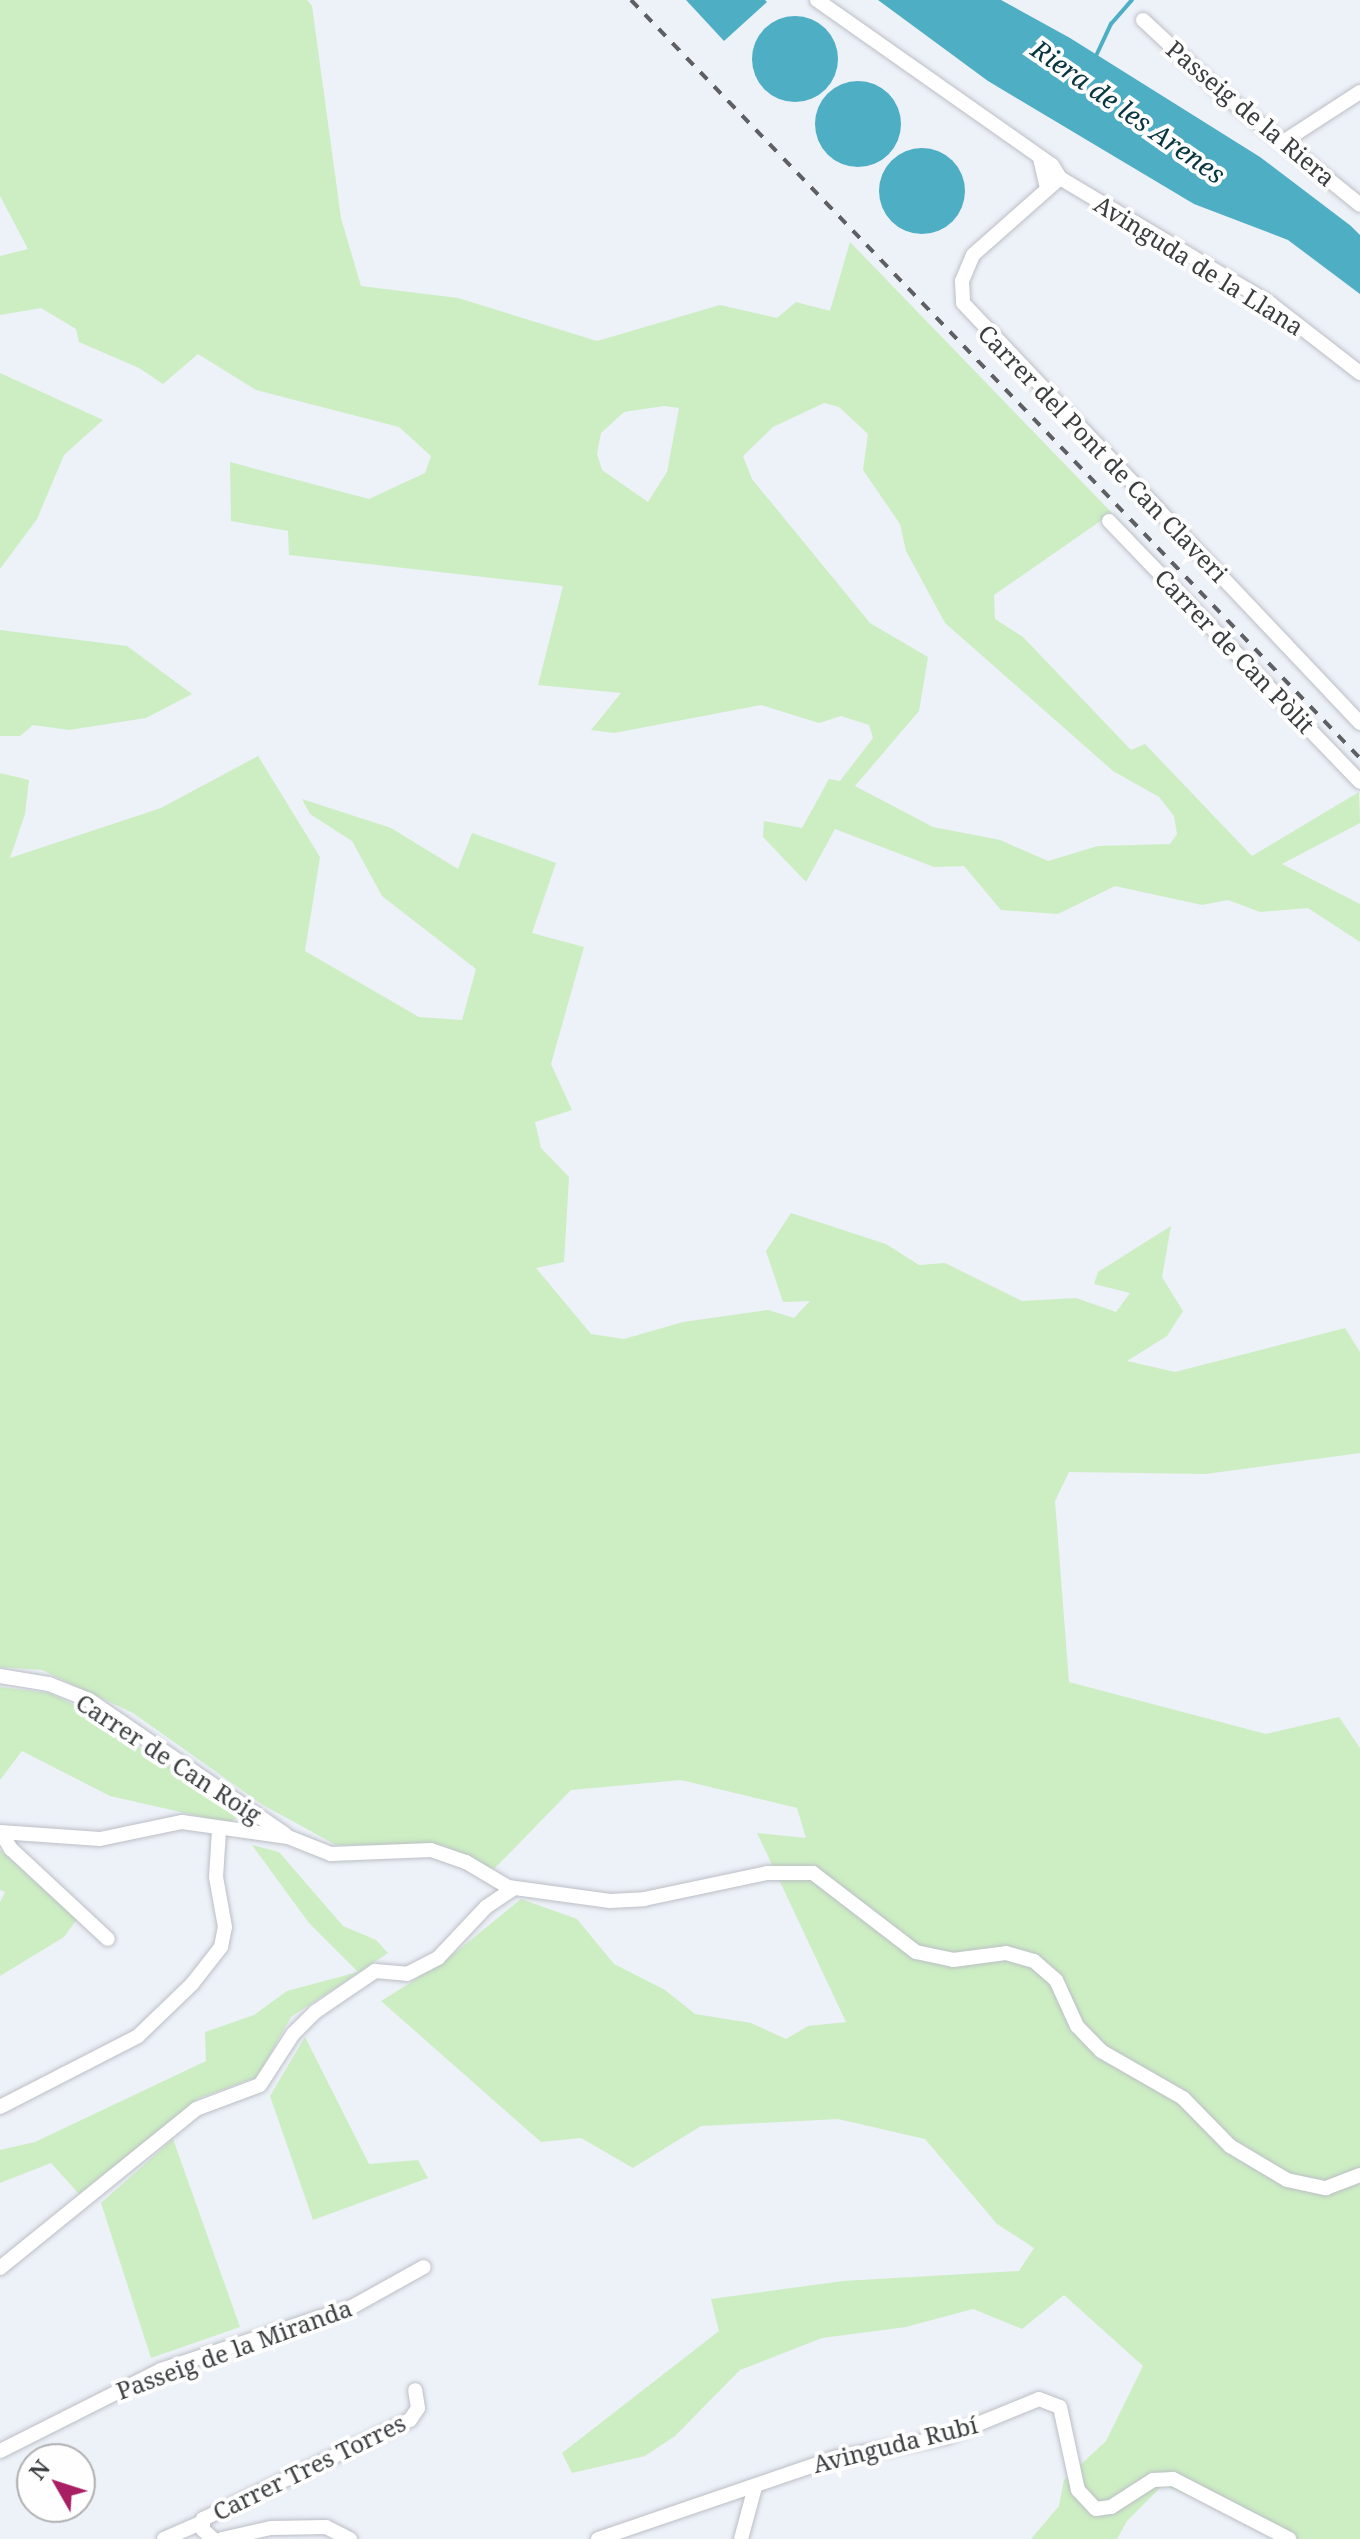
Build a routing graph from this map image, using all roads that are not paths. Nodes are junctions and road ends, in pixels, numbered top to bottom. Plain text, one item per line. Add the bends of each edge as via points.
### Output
1 (817, 0) edge
2 (1143, 20) dead end
3 (1360, 92) edge
4 (1286, 140) junction
5 (1040, 158) junction
6 (1060, 178) junction
7 (1047, 188) junction
8 (1360, 205) edge
9 (1360, 373) edge
10 (1109, 521) dead end
11 (1360, 723) edge
12 (1360, 782) edge
13 (0, 1676) edge
14 (219, 1831) junction
15 (1, 1832) edge
16 (294, 1839) junction
17 (513, 1889) junction
18 (108, 1939) dead end
19 (0, 2107) edge
20 (1360, 2175) edge
21 (424, 2267) dead end
22 (0, 2268) edge
23 (415, 2390) dead end
24 (0, 2451) edge
25 (755, 2487) junction
26 (203, 2522) junction
27 (169, 2539) edge
28 (213, 2539) edge
29 (222, 2539) edge
30 (350, 2539) edge
31 (598, 2539) edge
32 (741, 2539) edge
33 (1289, 2539) edge

1 - 5 street, Avinguda de la Llana
2 - 4 street, Passeig de la Riera via 1217,89
3 - 4 street
4 - 8 street, Passeig de la Riera
5 - 6 street, Avinguda de la Llana
5 - 7 street
6 - 7 street, Carrer del Pont de Can Claveri
6 - 9 street, Avinguda de la Llana via 1271,304
7 - 11 street, Carrer del Pont de Can Claveri via 973,255 961,292 969,313
10 - 12 street, Carrer de Can Pòlit
13 - 16 street, Carrer de Can Roig via 49,1684 89,1700
14 - 15 street via 182,1822 100,1839
14 - 16 street
14 - 19 street via 216,1877 225,1927 221,1947 192,1984 138,2036
15 - 18 street via 11,1849
16 - 17 street via 346,1855 443,1853
17 - 20 street via 626,1901 758,1874 813,1873 916,1952 953,1960 1006,1953 1044,1967 1077,2026 1101,2051 1183,2098 1230,2146 1287,2180 1326,2188
17 - 22 street via 486,1907 438,1958 407,1974 375,1971 315,2012 293,2034 260,2085 196,2109
21 - 24 street, Passeig de la Miranda via 323,2319 161,2370
23 - 26 street, Carrer Tres Torres via 418,2408 410,2420 215,2511
25 - 31 street, Avinguda Rubí
25 - 32 street
25 - 33 street, Avinguda Rubí via 834,2458 946,2437 1039,2399 1060,2407 1078,2490 1096,2509 1111,2507 1153,2480 1173,2479
26 - 27 street
26 - 28 street, Carrer Tres Torres via 203,2530
29 - 30 street, Carrer Tres Torres via 271,2528 326,2527

